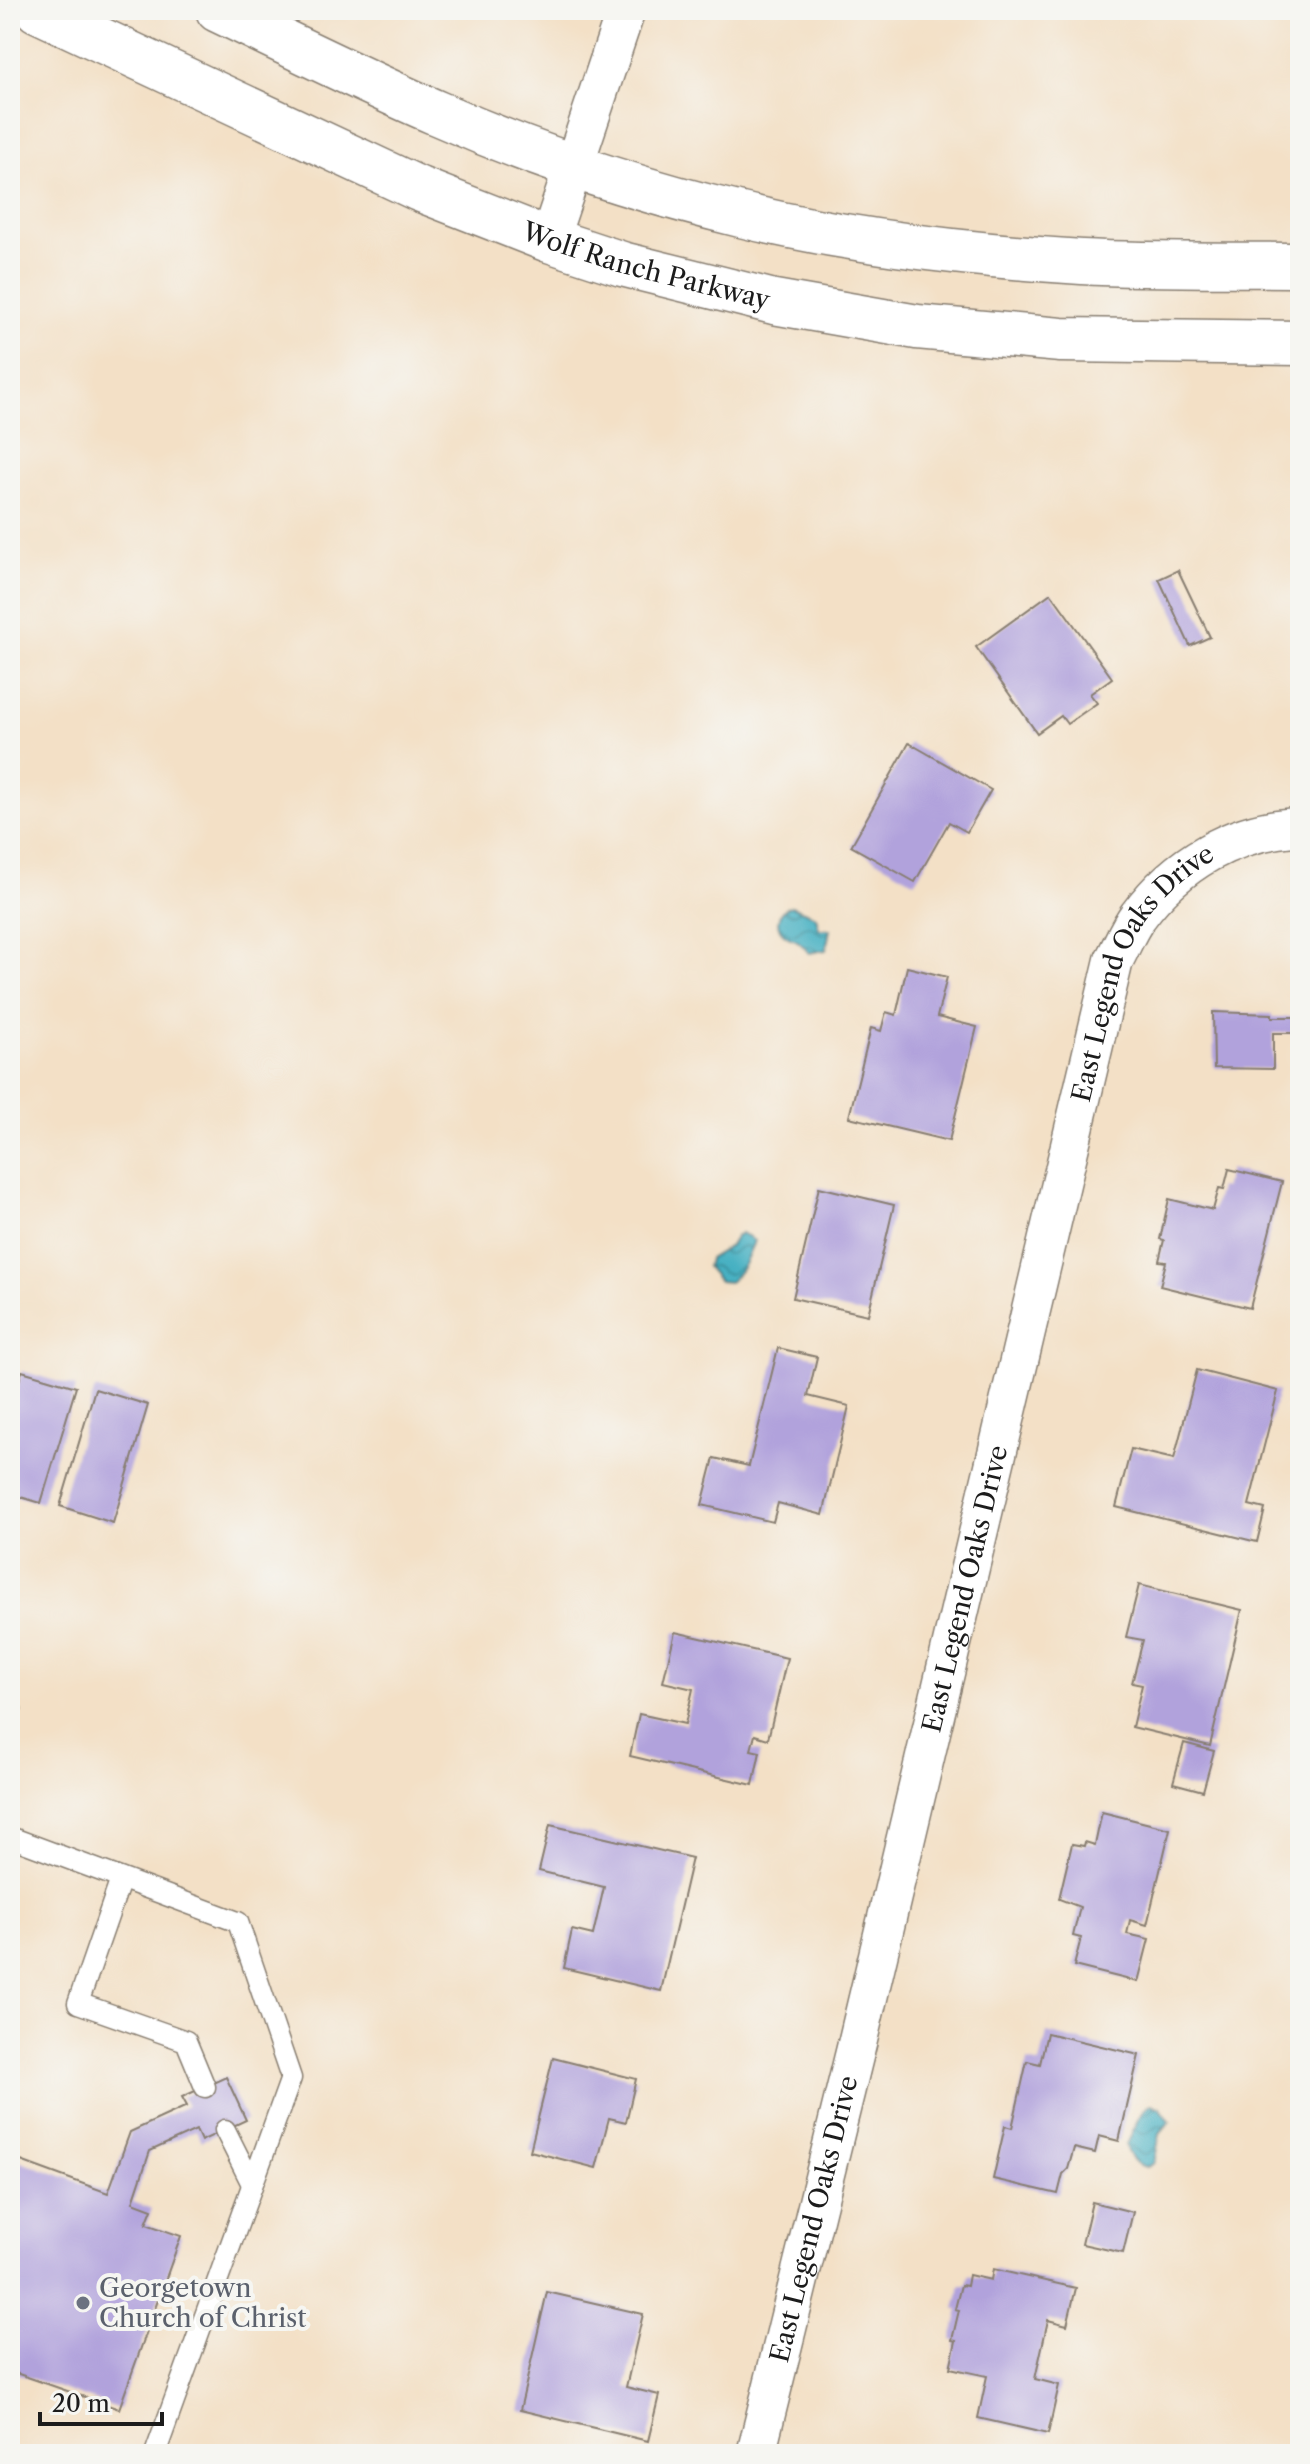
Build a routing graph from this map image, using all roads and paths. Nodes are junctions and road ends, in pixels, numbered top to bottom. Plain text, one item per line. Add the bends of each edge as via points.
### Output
1 (37, 10) edge
2 (218, 10) edge
3 (626, 10) edge
4 (574, 165) junction
5 (549, 240) junction
6 (1300, 265) edge
7 (1300, 343) edge
8 (1300, 827) edge
9 (10, 1837) edge
10 (121, 1879) junction
11 (205, 2087) dead end
12 (225, 2130) dead end
13 (252, 2184) junction
14 (155, 2454) edge
15 (756, 2454) edge

1 - 5 street, Wolf Ranch Parkway via 355,161
2 - 4 street via 437,114
3 - 4 street
4 - 5 street
4 - 6 street via 742,215 890,243 1085,262
5 - 7 street, Wolf Ranch Parkway via 774,302 917,327 1061,340
8 - 15 street, East Legend Oaks Drive via 1273,828 1206,853 1168,881 1136,918 1114,960
9 - 10 lane
10 - 11 lane via 78,2003 186,2041
10 - 13 lane via 238,1922 291,2078
12 - 13 lane
13 - 14 lane

